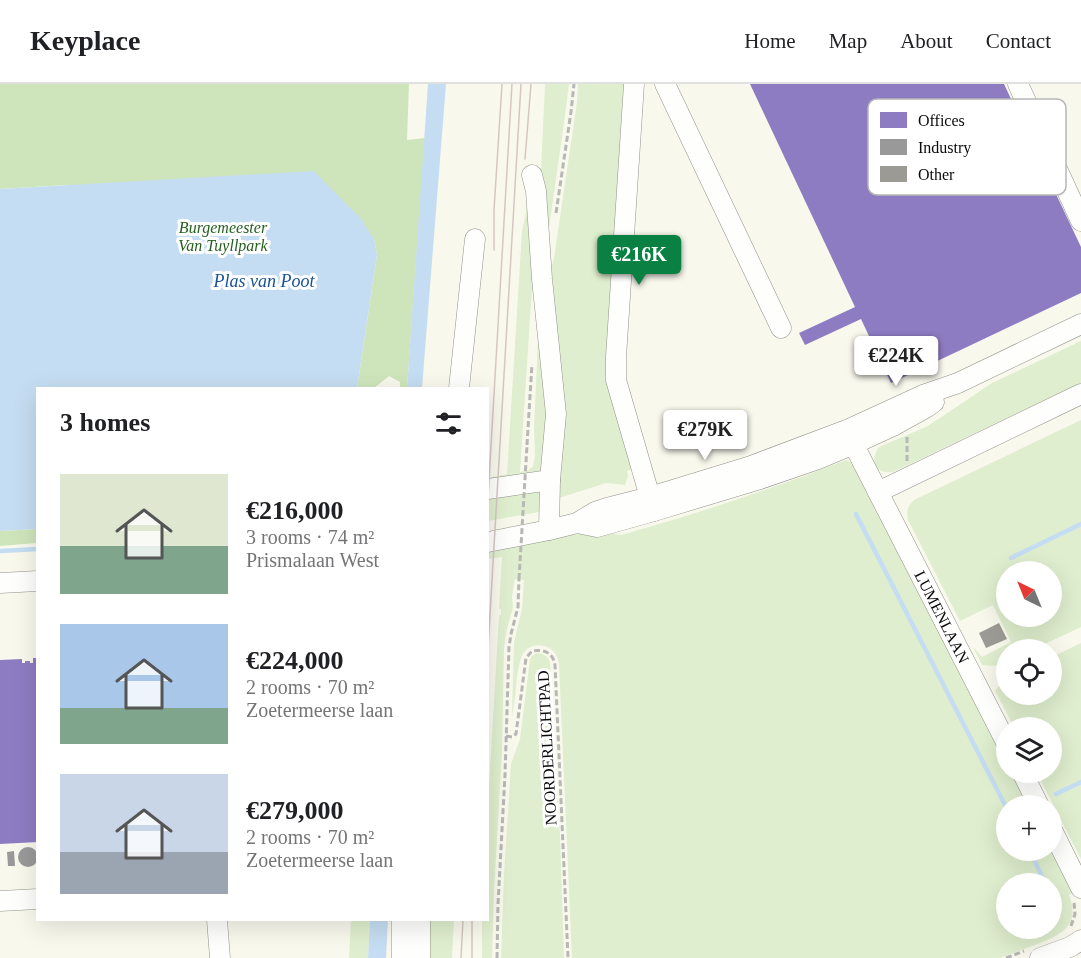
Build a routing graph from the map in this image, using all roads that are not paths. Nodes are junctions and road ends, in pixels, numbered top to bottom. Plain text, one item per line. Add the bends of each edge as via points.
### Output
1 (634, 84) edge
2 (665, 84) edge
3 (1018, 84) edge
4 (1025, 99) edge
5 (532, 175) dead end
6 (1066, 188) edge
7 (1081, 221) edge
8 (475, 239) dead end
9 (1081, 324) edge
10 (781, 328) dead end
11 (459, 387) edge
12 (1081, 394) edge
13 (852, 436) junction
14 (550, 480) junction
15 (489, 489) edge
16 (878, 492) junction
17 (652, 504) junction
18 (542, 531) junction
19 (489, 542) edge
20 (36, 581) edge
21 (0, 583) edge
22 (996, 722) edge
23 (1062, 856) edge
24 (1077, 894) edge
25 (36, 898) edge
26 (0, 901) edge
27 (217, 921) edge
28 (402, 921) edge
29 (420, 921) edge
30 (1075, 935) edge
31 (1033, 954) edge
32 (220, 958) edge
33 (402, 958) edge
34 (420, 958) edge

1 - 17 street via 616,380
2 - 10 street
3 - 4 street
5 - 14 street via 556,414
6 - 7 street
8 - 11 street
9 - 13 street via 923,395
12 - 16 street
13 - 16 street, LUMENLAAN
13 - 17 street via 751,466
14 - 15 street
14 - 18 street
16 - 22 street, LUMENLAAN
17 - 18 street via 595,512 577,523
18 - 19 street
20 - 21 street
23 - 24 street
25 - 26 street
27 - 32 street
28 - 33 street
29 - 34 street
30 - 31 street via 1070,946

